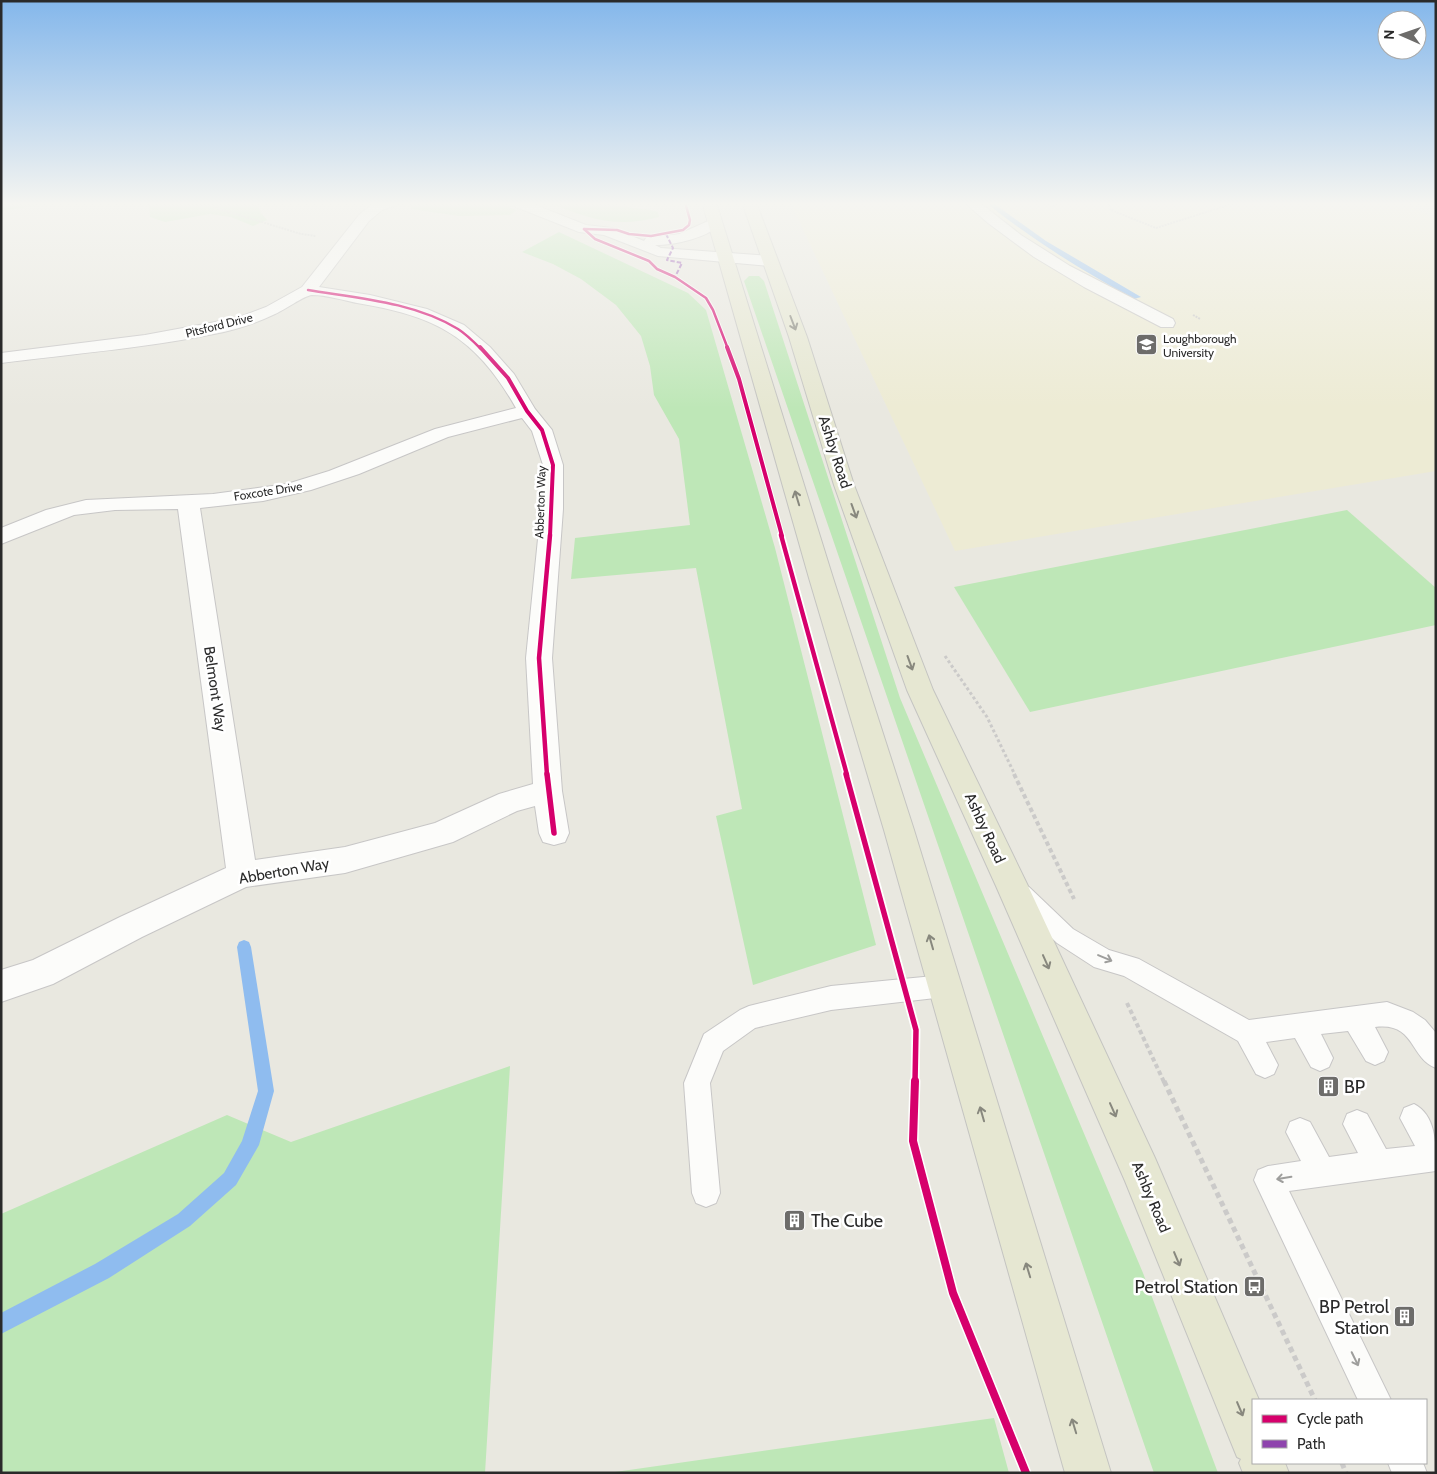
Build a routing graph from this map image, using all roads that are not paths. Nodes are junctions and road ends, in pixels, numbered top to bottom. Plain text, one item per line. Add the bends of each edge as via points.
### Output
1 (323, 271) edge
2 (723, 271) edge
3 (774, 271) edge
4 (1067, 271) edge
5 (1092, 286) junction
6 (308, 290) junction
7 (1076, 291) dead end
8 (1167, 323) dead end
9 (1, 358) edge
10 (527, 411) junction
11 (188, 502) junction
12 (1, 537) edge
13 (548, 791) junction
14 (554, 833) dead end
15 (242, 875) junction
16 (1012, 886) junction
17 (1, 986) edge
18 (944, 986) junction
19 (1354, 1017) junction
20 (1302, 1025) junction
21 (1247, 1032) junction
22 (1374, 1052) dead end
23 (1436, 1056) edge
24 (1320, 1058) dead end
25 (1265, 1065) dead end
26 (1414, 1118) dead end
27 (1357, 1124) dead end
28 (1300, 1132) dead end
29 (1436, 1155) edge
30 (1380, 1164) junction
31 (1322, 1172) junction
32 (706, 1193) dead end
33 (1375, 1399) edge
34 (1252, 1439) edge
35 (1088, 1473) edge

1 - 6 street, Pitsford Drive
18 -> 2 main road
3 -> 16 main road, Ashby Road via 798,336 844,484 920,690
4 - 5 street
5 - 7 street
5 - 8 street
6 - 9 street, Pitsford Drive via 272,310 214,329
6 - 10 street, Abberton Way via 421,312 458,329 508,378
10 - 11 street, Foxcote Drive via 415,442 325,481 285,490
10 - 13 street, Abberton Way via 542,430 554,465 540,658
11 - 12 street, Foxcote Drive via 119,503 72,509
11 - 15 street, Belmont Way
13 - 14 street, Abberton Way
13 - 15 street, Abberton Way via 509,802 442,833 346,860
15 - 17 street, Abberton Way via 41,973
16 -> 21 lane via 1065,936 1103,959 1130,967
16 -> 34 main road, Ashby Road via 1141,1172
18 - 32 lane via 831,998 758,1016 713,1043 697,1083
35 -> 18 main road
19 - 20 lane
19 - 22 lane
19 - 23 lane via 1387,1014 1402,1017 1415,1026
20 - 21 lane
20 - 24 lane
21 - 25 lane
26 - 29 lane
27 - 30 lane
28 - 31 lane
29 - 30 lane
30 - 31 lane
31 -> 33 lane via 1268,1180

